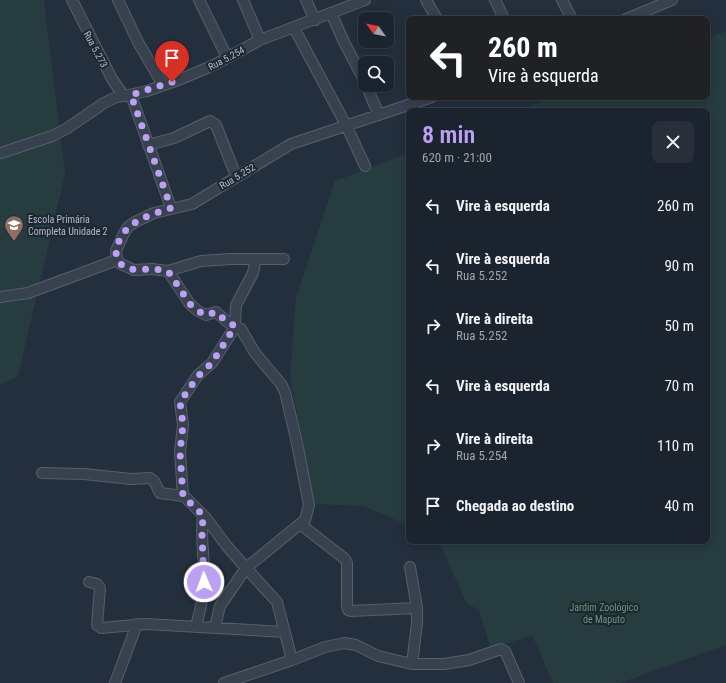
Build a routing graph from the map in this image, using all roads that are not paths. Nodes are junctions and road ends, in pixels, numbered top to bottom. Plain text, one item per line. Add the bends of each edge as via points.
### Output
1 (72, 0) edge
2 (118, 0) edge
3 (199, 0) edge
4 (243, 0) edge
5 (306, 0) edge
6 (365, 0) edge
7 (426, 0) edge
8 (495, 0) edge
9 (562, 0) edge
10 (672, 0) edge
11 (331, 13) junction
12 (435, 16) edge
13 (503, 16) edge
14 (570, 16) edge
15 (633, 16) edge
16 (315, 20) junction
17 (294, 28) junction
18 (260, 40) junction
19 (228, 57) junction
20 (358, 69) edge
21 (163, 85) junction
22 (369, 92) edge
23 (127, 95) junction
24 (423, 100) edge
25 (379, 115) junction
26 (346, 125) junction
27 (148, 145) junction
28 (1, 153) edge
29 (365, 166) dead end
30 (236, 176) junction
31 (171, 208) junction
32 (256, 259) junction
33 (284, 259) dead end
34 (117, 260) junction
35 (168, 271) junction
36 (0, 297) edge
37 (235, 326) junction
38 (42, 473) dead end
39 (183, 496) junction
40 (203, 515) junction
41 (300, 524) junction
42 (410, 567) dead end
43 (246, 568) junction
44 (89, 582) dead end
45 (417, 608) junction
46 (137, 624) junction
47 (196, 626) junction
48 (215, 627) junction
49 (285, 632) junction
50 (292, 660) junction
51 (412, 664) junction
52 (115, 683) edge
53 (224, 683) edge
54 (519, 683) edge

1 - 23 street, Rua 5.273 via 112,79
2 - 21 street
3 - 19 street
4 - 18 street
5 - 16 street
6 - 11 street, Rua 5.254
7 - 12 street
8 - 13 street
9 - 14 street
10 - 15 street
11 - 16 street, Rua 5.254
11 - 20 street
16 - 17 street, Rua 5.254
17 - 18 street, Rua 5.254
17 - 26 street
18 - 19 street, Rua 5.254
19 - 21 street, Rua 5.254 via 201,71
21 - 23 street, Rua 5.254
22 - 25 street
23 - 27 street, Rua 5.273
23 - 28 street, Rua 5.254 via 104,103 52,136
24 - 25 street, Rua 5.252
25 - 26 street, Rua 5.252
26 - 29 street
26 - 30 street, Rua 5.252 via 290,144
27 - 30 street via 174,138 210,120 216,125
27 - 31 street, Rua 5.273
30 - 31 street, Rua 5.252 via 192,204
31 - 34 street, Rua 5.252 via 147,216 128,227 116,251
32 - 33 street
32 - 35 street via 201,261
32 - 37 street via 253,273 236,305
34 - 35 street via 134,270
34 - 36 street via 28,293
35 - 37 street via 193,307 206,315 216,312
37 - 39 street via 212,363 198,376 180,402 183,425 180,452
37 - 41 street via 241,329 255,353 285,392 309,505 305,520
38 - 39 street via 150,478 160,493
39 - 40 street
40 - 43 street
40 - 47 street via 204,582
41 - 43 street
41 - 45 street via 345,559 348,610
42 - 45 street
43 - 48 street via 220,606
43 - 49 street via 277,602
44 - 46 street via 97,584 100,588 98,627
45 - 51 street
46 - 47 street
46 - 52 street
47 - 48 street
48 - 49 street
49 - 50 street
50 - 51 street via 325,647 344,643 356,645 378,656
50 - 53 street
51 - 54 street via 444,664 469,660 501,649 505,651

